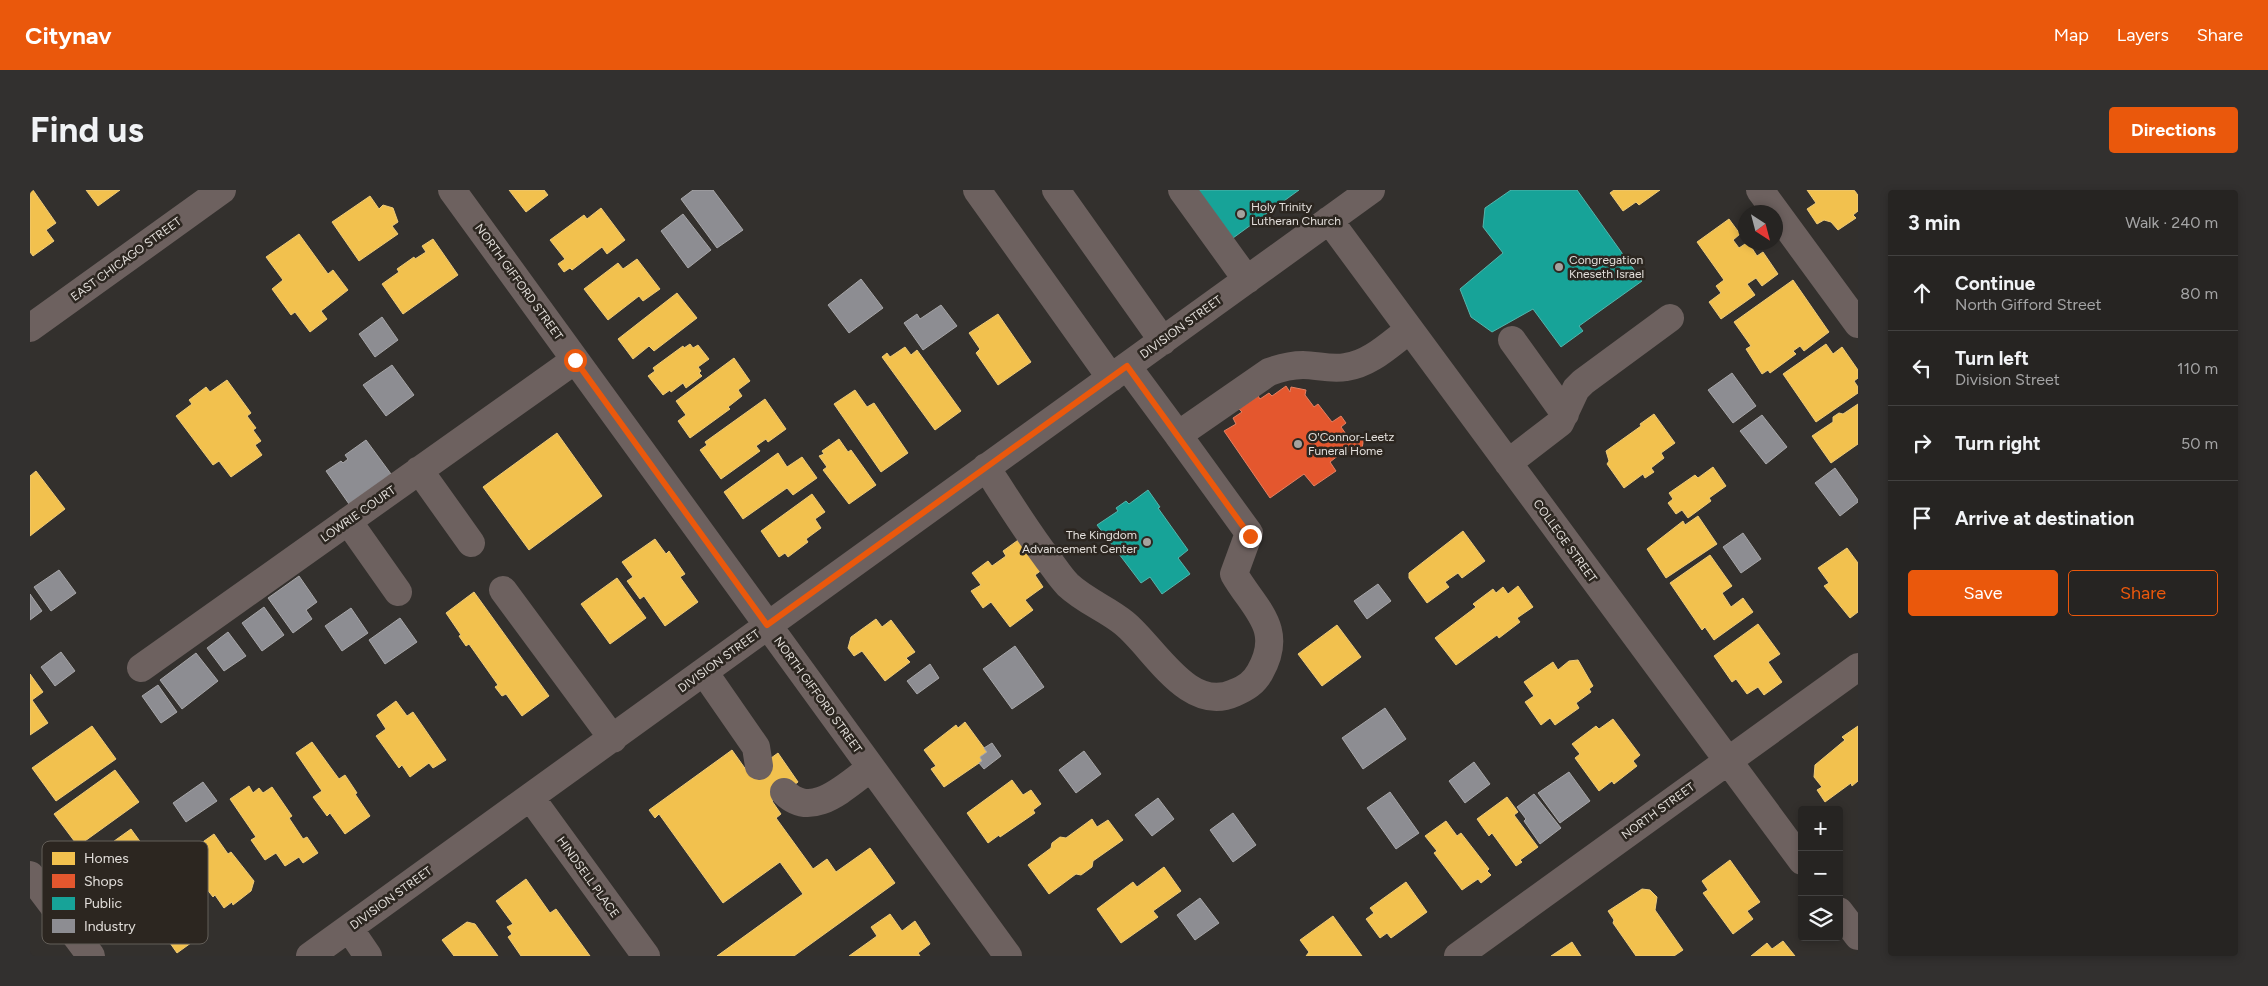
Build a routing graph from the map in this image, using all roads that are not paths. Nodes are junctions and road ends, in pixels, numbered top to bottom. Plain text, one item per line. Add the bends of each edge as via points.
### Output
1 (222, 190) edge
2 (452, 190) edge
3 (977, 190) edge
4 (1056, 190) edge
5 (1182, 190) edge
6 (1371, 190) edge
7 (1760, 190) edge
8 (1329, 220) junction
9 (1247, 280) junction
10 (1670, 318) dead end
11 (1858, 324) edge
12 (30, 328) edge
13 (1409, 330) junction
14 (1512, 340) dead end
15 (1163, 341) junction
16 (575, 360) junction
17 (1119, 372) junction
18 (1565, 414) junction
19 (1178, 435) junction
20 (1508, 463) junction
21 (986, 467) junction
22 (419, 470) junction
23 (348, 521) junction
24 (471, 543) dead end
25 (503, 590) dead end
26 (398, 592) dead end
27 (767, 625) junction
28 (1858, 667) edge
29 (141, 668) dead end
30 (704, 672) junction
31 (613, 739) junction
32 (1728, 761) junction
33 (760, 766) dead end
34 (871, 768) junction
35 (784, 792) dead end
36 (531, 798) junction
37 (1798, 856) edge
38 (30, 875) edge
39 (42, 891) edge
40 (1843, 916) edge
41 (348, 928) junction
42 (1858, 936) edge
43 (82, 944) edge
44 (91, 956) edge
45 (310, 956) edge
46 (368, 956) edge
47 (646, 956) edge
48 (1008, 956) edge
49 (1458, 956) edge

1 - 12 street, EAST CHICAGO STREET
2 - 16 street, NORTH GIFFORD STREET
3 - 17 street
4 - 15 street
5 - 9 street
6 - 8 street, DIVISION STREET
7 - 11 street
8 - 9 street, DIVISION STREET
8 - 13 street, COLLEGE STREET
9 - 15 street, DIVISION STREET
10 - 18 street via 1583,382 1576,389
13 - 19 street via 1359,364 1338,368 1286,366 1268,372
13 - 20 street, COLLEGE STREET
14 - 18 street
15 - 17 street, DIVISION STREET
16 - 22 street, LOWRIE COURT
16 - 27 street, NORTH GIFFORD STREET
17 - 19 street
17 - 21 street, DIVISION STREET
18 - 20 street via 1556,426
19 - 21 street via 1249,532 1234,574 1268,626 1267,655 1256,679 1247,687 1220,698 1209,697 1181,681 1125,624 1067,584
20 - 32 street, COLLEGE STREET
21 - 27 street, DIVISION STREET
22 - 23 street, LOWRIE COURT
22 - 24 street
23 - 26 street
23 - 29 street, LOWRIE COURT
25 - 31 street
27 - 30 street, DIVISION STREET
27 - 34 street, NORTH GIFFORD STREET
28 - 32 street, NORTH STREET
30 - 31 street, DIVISION STREET
30 - 33 street via 756,747
31 - 36 street, DIVISION STREET
32 - 37 street, COLLEGE STREET
32 - 49 street, NORTH STREET
34 - 35 street via 820,802 800,802
34 - 48 street, NORTH GIFFORD STREET
36 - 41 street, DIVISION STREET
36 - 47 street, HINDSELL PLACE
38 - 39 street
40 - 42 street
41 - 45 street, DIVISION STREET
41 - 46 street
43 - 44 street

